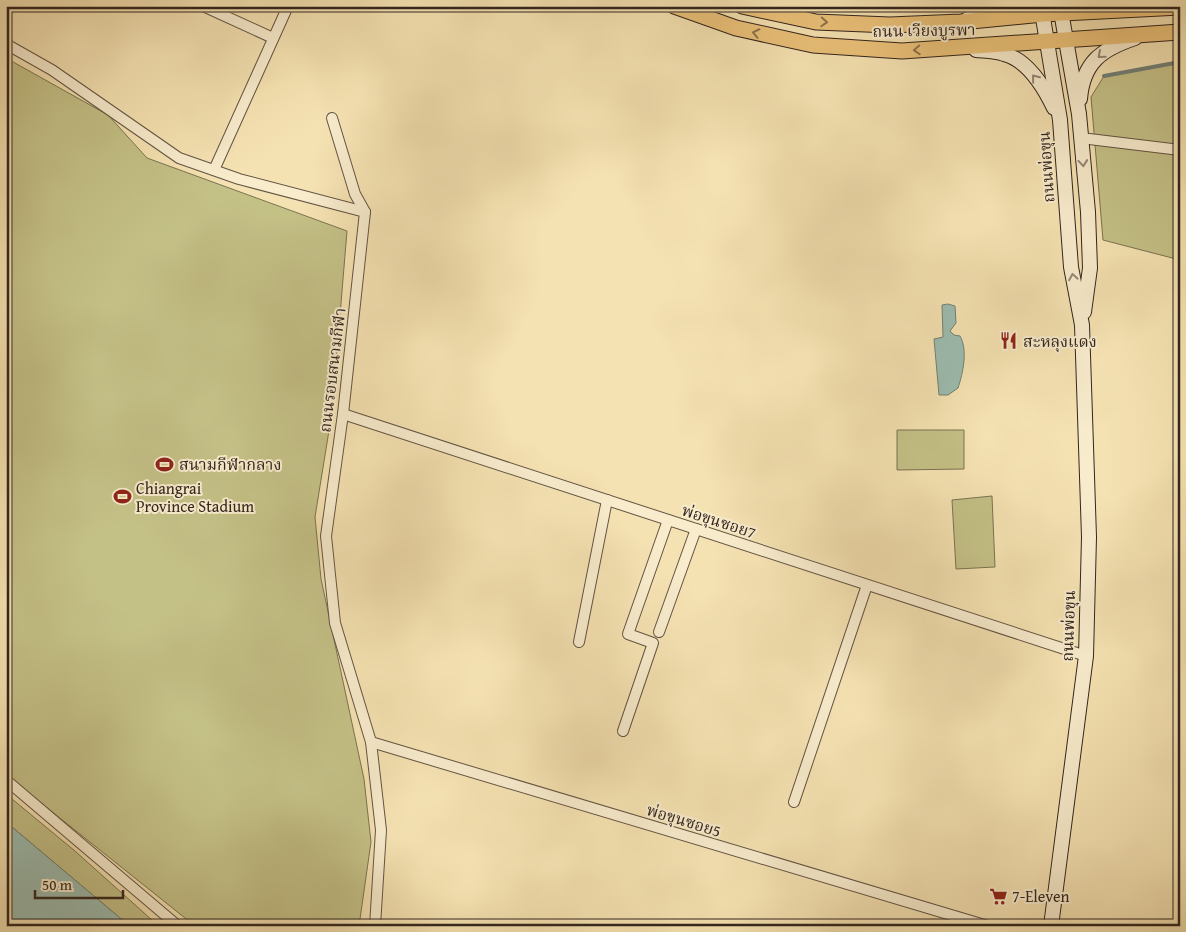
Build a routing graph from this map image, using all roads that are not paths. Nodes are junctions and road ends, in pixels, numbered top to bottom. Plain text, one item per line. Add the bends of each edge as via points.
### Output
1 (203, 6) edge
2 (288, 6) edge
3 (674, 6) edge
4 (742, 6) edge
5 (994, 6) edge
6 (1180, 7) edge
7 (1140, 8) edge
8 (1042, 10) edge
9 (1060, 10) edge
10 (961, 22) junction
11 (1180, 32) edge
12 (1145, 34) junction
13 (273, 38) junction
14 (1066, 40) junction
15 (1047, 42) junction
16 (6, 44) edge
17 (966, 48) junction
18 (1079, 114) junction
19 (332, 118) dead end
20 (1060, 120) junction
21 (1081, 138) junction
22 (1180, 150) edge
23 (214, 170) junction
24 (365, 212) junction
25 (1082, 325) junction
26 (343, 414) junction
27 (607, 500) junction
28 (668, 520) junction
29 (696, 529) junction
30 (867, 584) junction
31 (659, 632) dead end
32 (579, 642) dead end
33 (1086, 656) junction
34 (623, 731) dead end
35 (371, 742) junction
36 (6, 780) edge
37 (794, 802) dead end
38 (178, 926) edge
39 (375, 926) edge
40 (988, 926) edge
41 (1051, 926) edge

1 - 13 street
2 - 13 street
17 -> 3 main road, ถนน เวียงบูรพา via 902,51 813,45 736,28
4 -> 10 main road, ถนน เวียงบูรพา via 816,22 890,25
5 - 10 main road
6 - 7 main road, ถนน เวียงบูรพา
7 - 9 main road, ถนน เวียงบูรพา
8 - 9 main road, ถนน เวียงบูรพา
8 - 10 main road, ถนน เวียงบูรพา
8 - 15 main road, ถนนพ่อขุน
9 - 14 main road, ถนนพ่อขุน
11 - 12 main road, ถนน เวียงบูรพา
12 - 14 main road, ถนน เวียงบูรพา
12 -> 18 main road via 1099,55 1088,69 1081,87
13 - 23 street
14 - 15 main road, ถนน เวียงบูรพา
14 - 18 main road, ถนนพ่อขุน
15 - 17 main road, ถนน เวียงบูรพา
15 - 20 main road, ถนนพ่อขุน
16 - 23 street via 52,70 179,158
20 -> 17 main road via 1048,96 1023,64 1006,54
18 - 21 main road, ถนนพ่อขุน
19 - 24 street via 355,194
25 -> 20 main road, ถนนพ่อขุน via 1071,266
21 - 22 street
21 -> 25 main road, ถนนพ่อขุน via 1090,268
23 - 24 street
24 - 26 street, ถนนรอบสนามกีฬา
25 - 33 main road, ถนนพ่อขุน via 1088,537
26 - 27 street, พ่อขุนซอย7
26 - 35 street, ถนนรอบสนามกีฬา via 326,536 335,623
27 - 28 street, พ่อขุนซอย7
27 - 32 street
28 - 29 street, พ่อขุนซอย7
28 - 34 street via 628,634 653,643
29 - 30 street, พ่อขุนซอย7
29 - 31 street
30 - 33 street, พ่อขุนซอย7
30 - 37 street
33 - 41 main road, ถนนพ่อขุน
35 - 39 street, ถนนรอบสนามกีฬา via 380,830
35 - 40 street, พ่อขุนซอย5
36 - 38 street

